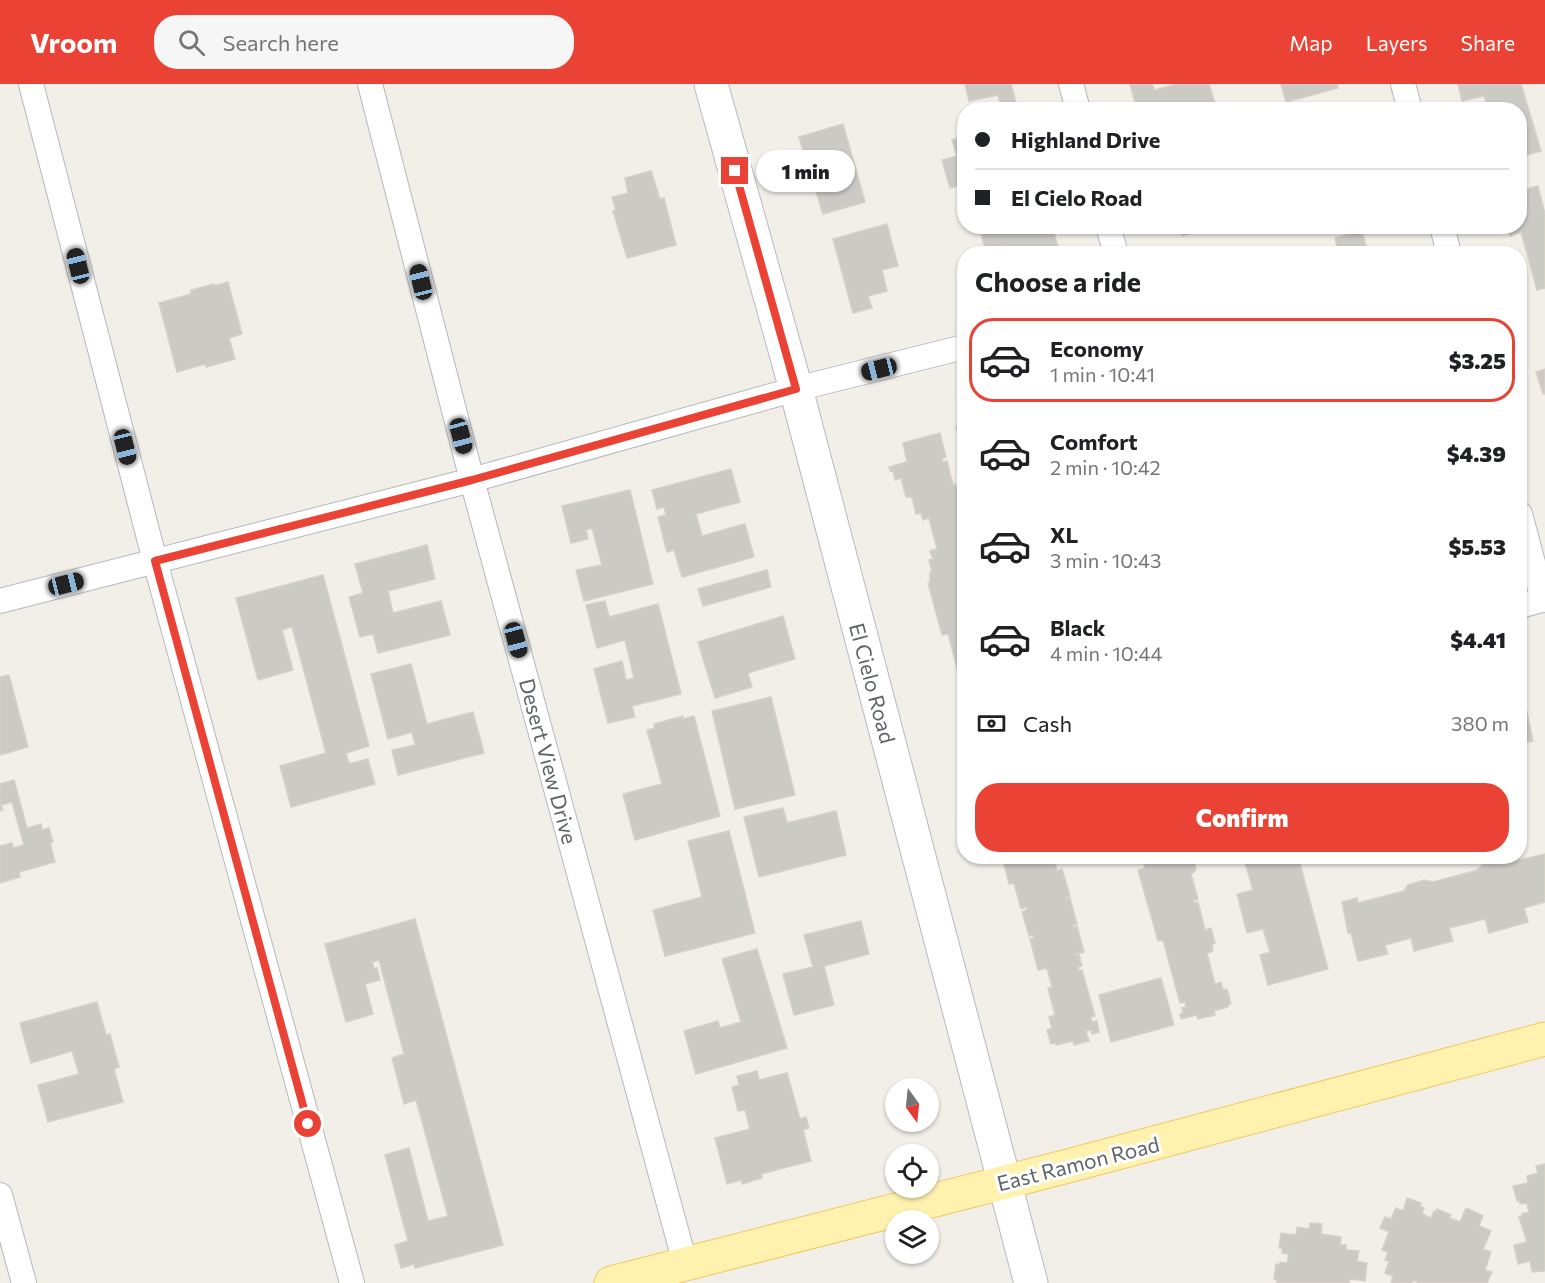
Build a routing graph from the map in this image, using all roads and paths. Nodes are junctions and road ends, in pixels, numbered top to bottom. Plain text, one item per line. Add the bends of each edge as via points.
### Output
1 (31, 84) edge
2 (370, 84) edge
3 (711, 84) edge
4 (1071, 84) edge
5 (1403, 84) edge
6 (1076, 102) edge
7 (1408, 102) edge
8 (957, 349) edge
9 (796, 389) junction
10 (472, 480) junction
11 (1527, 539) edge
12 (155, 561) junction
13 (1544, 599) edge
14 (0, 601) edge
15 (1527, 604) edge
16 (1545, 1039) edge
17 (1005, 1182) junction
18 (0, 1195) edge
19 (685, 1263) junction
20 (624, 1281) edge
21 (24, 1283) edge
22 (352, 1283) edge
23 (1031, 1283) edge

1 - 12 street
2 - 10 street, Desert View Drive
3 - 9 street, El Cielo Road
4 - 6 street
5 - 7 street
8 - 9 street
9 - 10 street
9 - 17 street, El Cielo Road
10 - 12 street
10 - 19 street, Desert View Drive
11 - 13 street
12 - 14 street
12 - 22 street
13 - 15 street
16 - 17 main road, East Ramon Road
17 - 19 main road, East Ramon Road
17 - 23 street, El Cielo Road
18 - 21 street
19 - 20 main road, East Ramon Road

